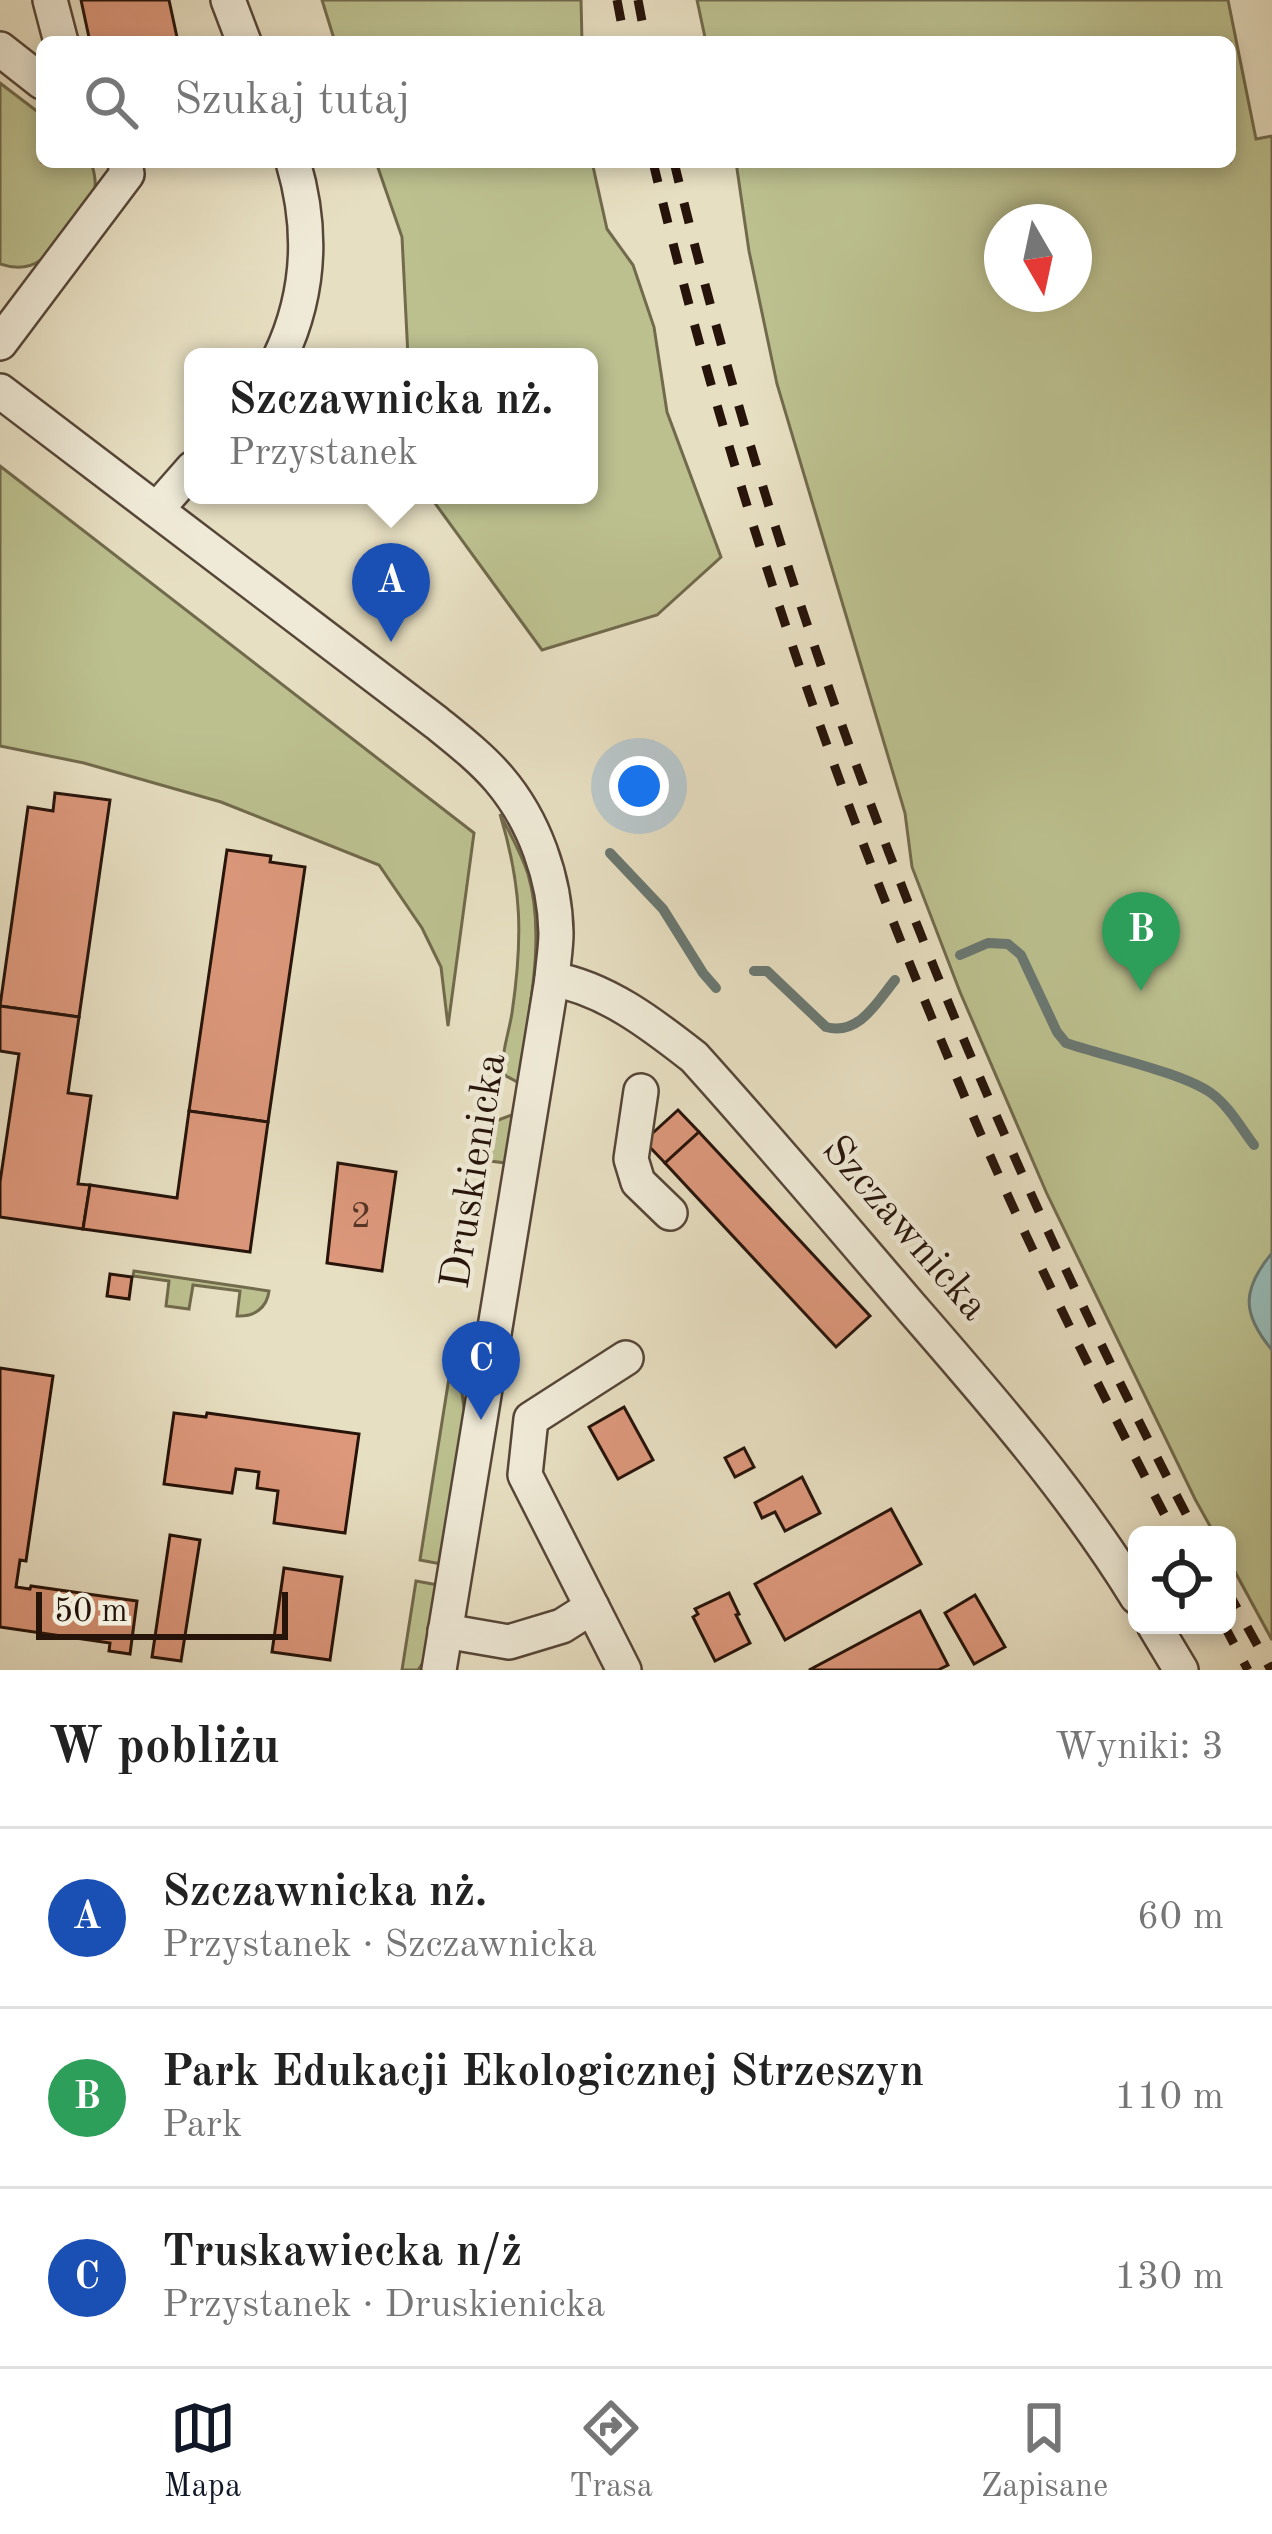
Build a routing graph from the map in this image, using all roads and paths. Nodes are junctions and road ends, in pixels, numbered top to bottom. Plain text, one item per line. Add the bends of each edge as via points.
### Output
1 (50, 0) edge
2 (228, 0) edge
3 (59, 36) edge
4 (242, 36) edge
5 (0, 49) edge
6 (36, 77) edge
7 (126, 168) edge
8 (294, 168) edge
9 (11, 305) edge
10 (0, 344) edge
11 (283, 348) edge
12 (0, 391) edge
13 (184, 478) edge
14 (157, 509) junction
15 (551, 979) junction
16 (641, 1090) dead end
17 (670, 1213) dead end
18 (626, 1358) dead end
19 (1128, 1582) edge
20 (592, 1607) junction
21 (446, 1631) junction
22 (1159, 1634) edge
23 (439, 1670) edge
24 (624, 1670) edge
25 (1181, 1670) edge

1 - 3 street
2 - 4 street
5 - 6 street
7 - 9 street
8 - 11 street via 307,249
9 - 10 street
12 - 14 street
13 - 14 street
14 - 15 street, Druskienicka via 496,775 541,850 556,932
15 - 19 street, Szczawnicka via 619,1005 694,1058 948,1349
15 - 21 street, Druskienicka
16 - 17 street via 631,1159 638,1182
18 - 20 street via 531,1418 525,1475
20 - 21 street via 509,1642
20 - 24 street
21 - 23 street, Druskienicka
22 - 25 street

